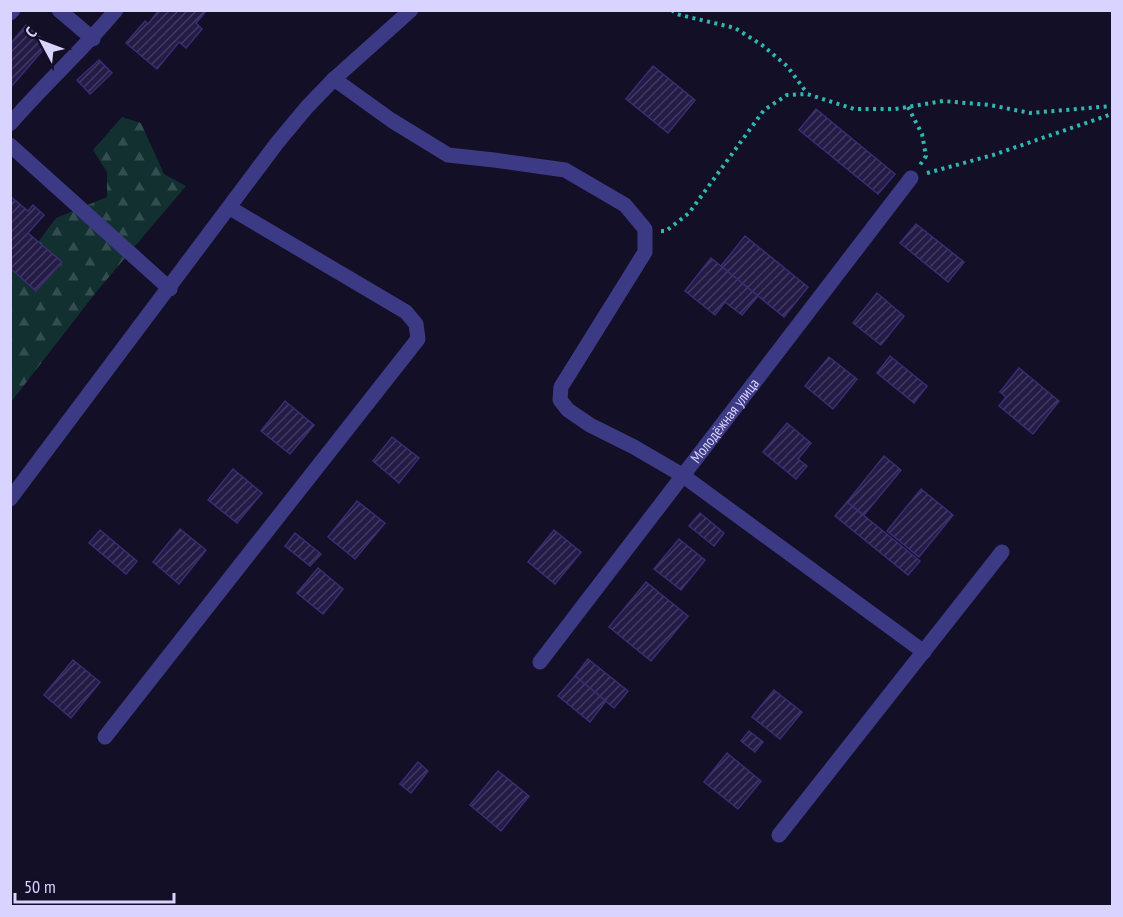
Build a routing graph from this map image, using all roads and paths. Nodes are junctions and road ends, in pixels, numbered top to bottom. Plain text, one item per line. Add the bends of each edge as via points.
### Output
1 (60, 10) edge
2 (116, 10) edge
3 (411, 10) edge
4 (672, 10) edge
5 (93, 39) junction
6 (334, 79) junction
7 (807, 94) junction
8 (1113, 106) edge
9 (908, 107) junction
10 (1113, 114) edge
11 (10, 124) edge
12 (10, 145) edge
13 (910, 178) junction
14 (230, 208) junction
15 (645, 234) junction
16 (170, 289) junction
17 (682, 475) junction
18 (10, 499) edge
19 (1002, 552) dead end
20 (924, 652) junction
21 (540, 662) dead end
22 (105, 737) dead end
23 (779, 835) dead end

1 - 5 street
2 - 5 street
3 - 6 street
4 - 7 path via 735,28 787,66
5 - 11 street via 34,95
6 - 14 street via 277,143
6 - 15 street via 448,155 565,170 625,205
7 - 9 path via 854,108
7 - 15 path via 787,95 764,110 689,213 666,231
8 - 9 path via 1030,114 943,101
9 - 13 path via 922,134 926,156
10 - 13 path via 993,155
12 - 16 street
13 - 17 street, Молодёжная улица
14 - 16 street
14 - 22 street via 406,312 416,324 418,339
15 - 17 street via 645,252 561,387 560,400 590,424
16 - 18 street
17 - 20 street
17 - 21 street, Молодёжная улица
19 - 20 street
20 - 23 street

